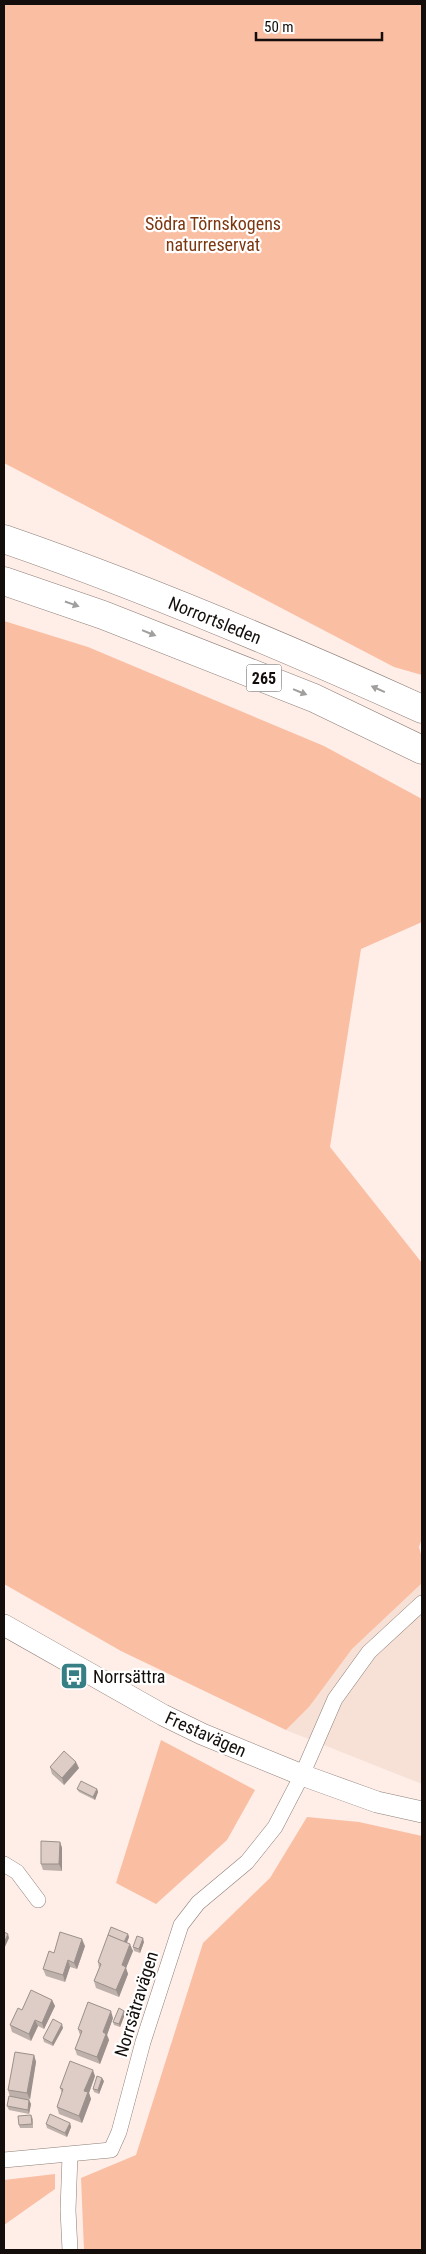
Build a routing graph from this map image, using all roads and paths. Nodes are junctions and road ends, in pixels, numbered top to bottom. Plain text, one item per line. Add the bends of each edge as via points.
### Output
1 (4, 539) edge
2 (4, 581) edge
3 (422, 709) edge
4 (422, 750) edge
5 (422, 1603) edge
6 (4, 1625) edge
7 (302, 1775) junction
8 (422, 1812) edge
9 (4, 1864) edge
10 (38, 1900) dead end
11 (70, 2155) junction
12 (4, 2160) edge
13 (70, 2250) edge

3 -> 1 highway, Norrortsleden / 265 via 327,666 115,579
2 -> 4 highway, Norrortsleden / 265 via 103,615 314,698
5 - 7 street via 369,1652 335,1699
6 - 7 street, Frestavägen via 163,1715
7 - 8 street, Frestavägen via 377,1802
7 - 11 street, Norrsätravägen via 275,1827 248,1862 198,1903 181,1925 111,2150
9 - 10 street via 17,1872
11 - 12 street
11 - 13 street

